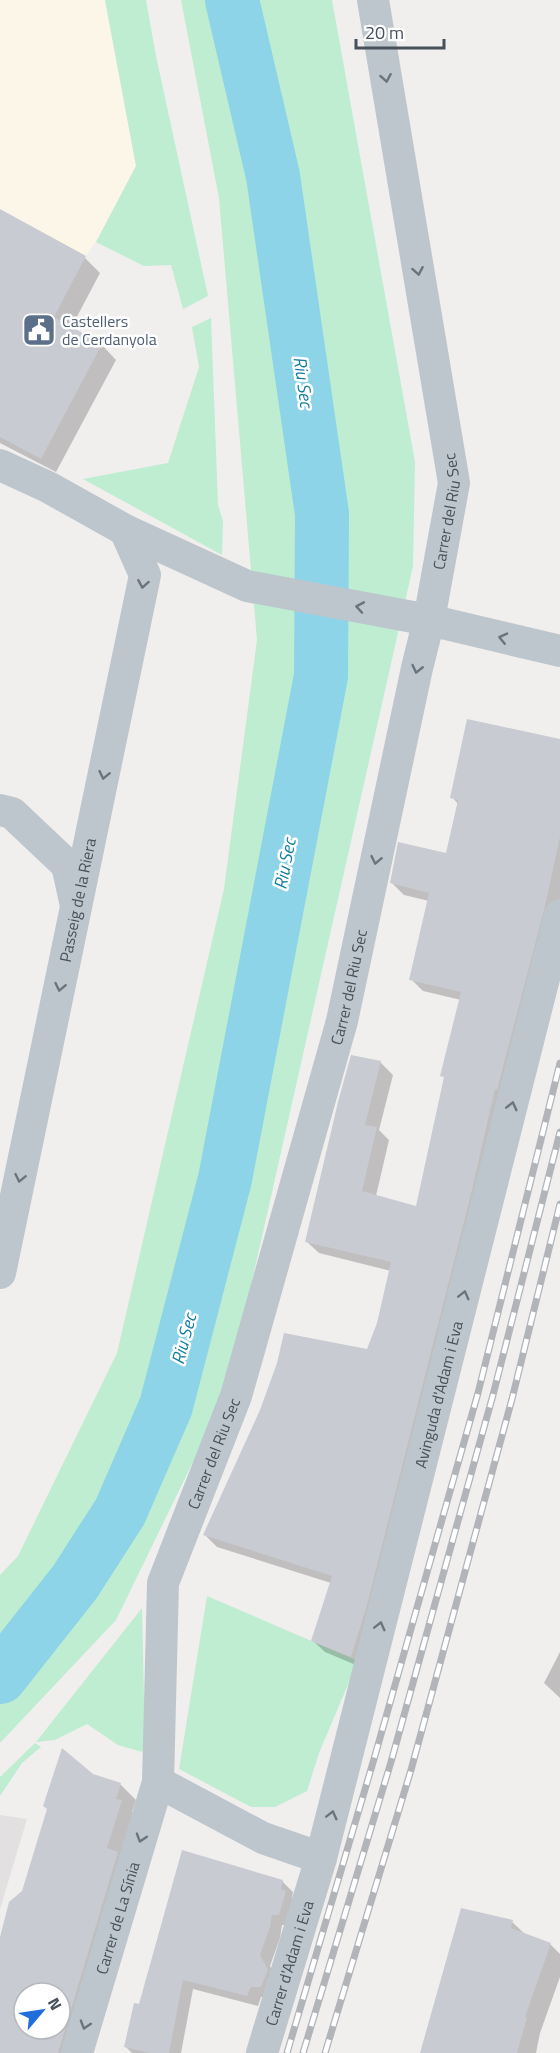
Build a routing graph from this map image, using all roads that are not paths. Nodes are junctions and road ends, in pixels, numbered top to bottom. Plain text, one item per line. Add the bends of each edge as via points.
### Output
1 (373, 0) edge
2 (0, 465) edge
3 (125, 530) junction
4 (423, 619) junction
5 (560, 651) edge
6 (0, 810) edge
7 (76, 908) junction
8 (560, 915) edge
9 (0, 1273) edge
10 (158, 1782) junction
11 (318, 1865) junction
12 (77, 2053) edge
13 (262, 2053) edge

1 -> 4 street, Carrer del Riu Sec via 454,483
2 - 3 street via 68,484
4 -> 3 street via 247,586
3 -> 7 street, Passeig de la Riera via 145,575
5 -> 4 street
4 -> 10 street, Carrer del Riu Sec via 414,679 342,1021 236,1396 163,1583
6 - 7 street via 12,813 67,865
7 -> 9 street, Passeig de la Riera
11 -> 8 street, Avinguda d'Adam i Eva
10 - 11 street
10 -> 12 street, Carrer de La Sínia
11 - 13 street, Carrer d'Adam i Eva

